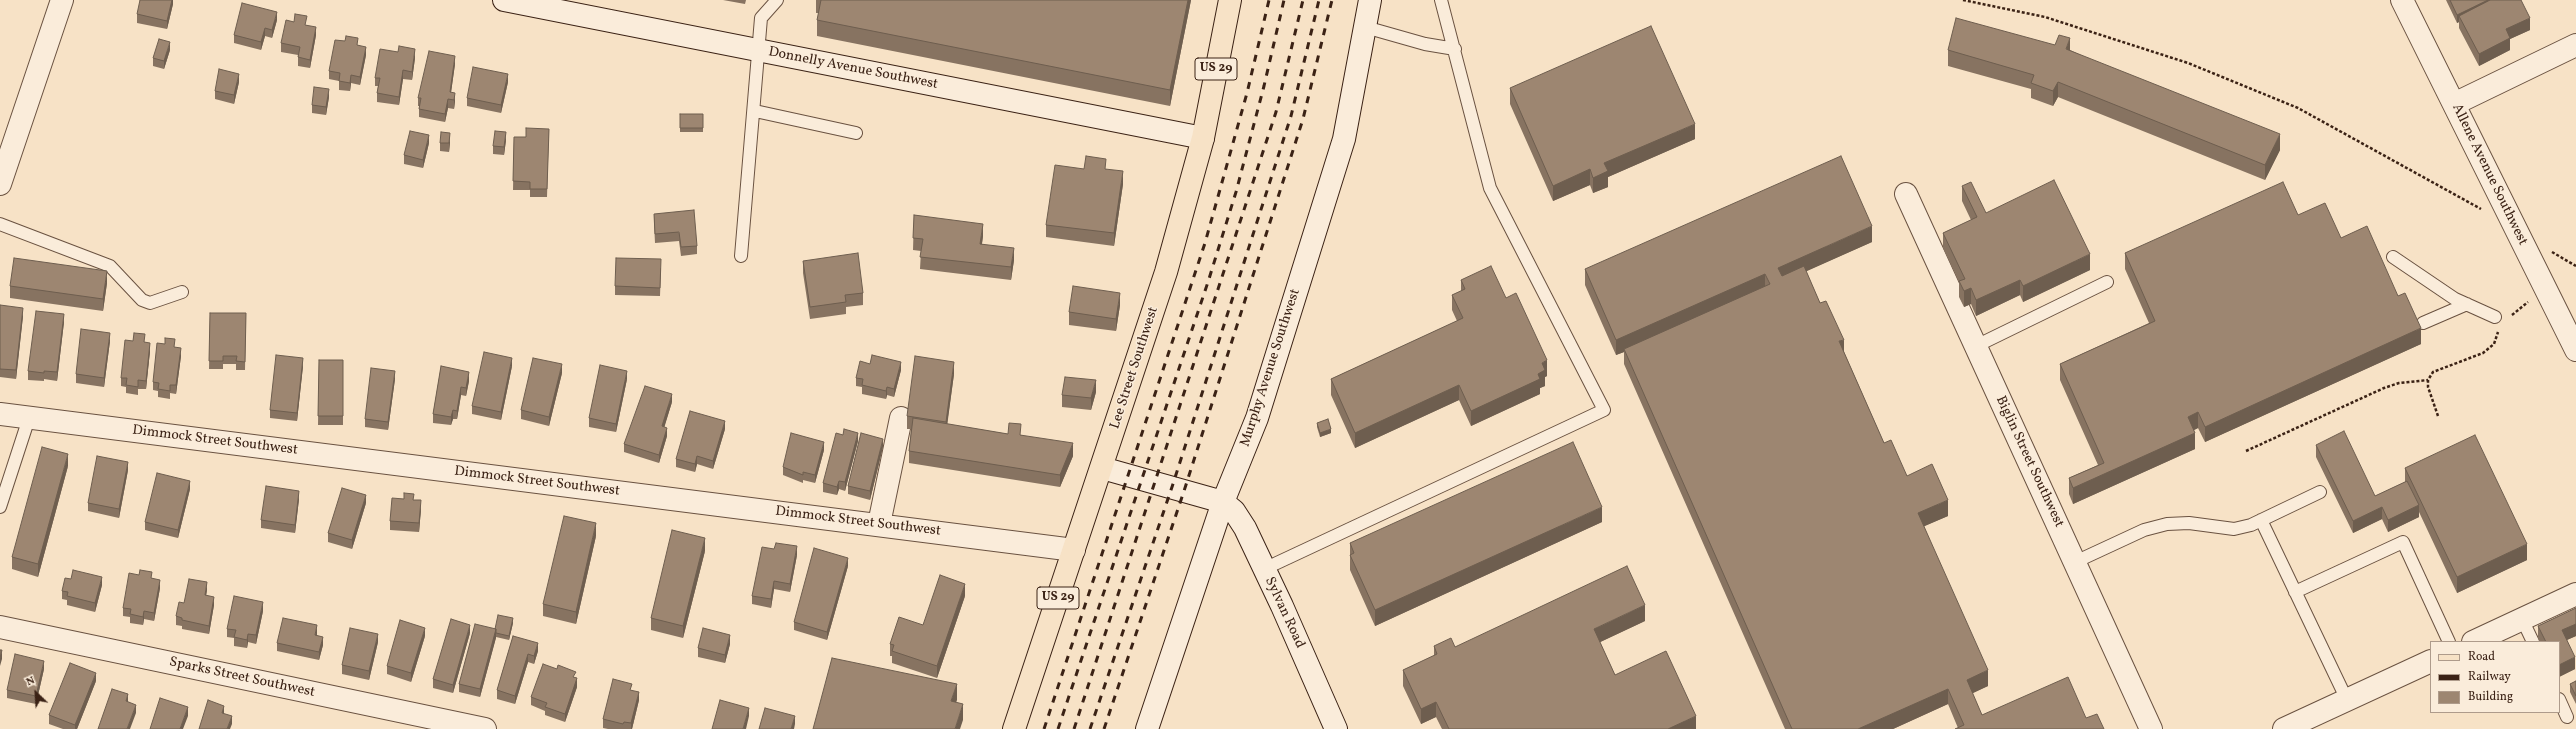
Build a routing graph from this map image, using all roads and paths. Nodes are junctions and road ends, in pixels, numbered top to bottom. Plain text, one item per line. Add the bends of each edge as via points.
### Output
1 (62, 0) edge
2 (504, 0) edge
3 (777, 0) edge
4 (1230, 0) edge
5 (1370, 0) edge
6 (1441, 0) edge
7 (1963, 0) edge
8 (2402, 0) edge
9 (1365, 27) junction
10 (2576, 45) edge
11 (1455, 49) junction
12 (759, 50) junction
13 (2454, 104) junction
14 (755, 111) junction
15 (856, 133) dead end
16 (1203, 138) junction
17 (0, 184) edge
18 (1906, 194) dead end
19 (2482, 209) dead end
20 (0, 224) edge
21 (2549, 250) dead end
22 (741, 256) dead end
23 (2393, 256) dead end
24 (2576, 266) edge
25 (2107, 282) dead end
26 (182, 292) dead end
27 (2528, 302) dead end
28 (2467, 304) junction
29 (2510, 315) dead end
30 (2498, 321) joint
31 (2423, 323) dead end
32 (1976, 346) junction
33 (2576, 350) edge
34 (2428, 380) junction
35 (0, 414) edge
36 (2438, 416) dead end
37 (29, 418) junction
38 (901, 418) dead end
39 (2246, 451) dead end
40 (1102, 468) junction
41 (2320, 492) dead end
42 (1223, 502) junction
43 (0, 507) edge
44 (2261, 520) junction
45 (879, 524) junction
46 (1074, 550) junction
47 (2075, 562) junction
48 (1264, 570) junction
49 (2296, 592) junction
50 (2576, 594) edge
51 (2522, 619) junction
52 (0, 627) edge
53 (2449, 641) edge
54 (2475, 641) edge
55 (2533, 641) edge
56 (2430, 661) edge
57 (2347, 700) junction
58 (2560, 701) edge
59 (2567, 717) dead end
60 (485, 729) edge
61 (1014, 729) edge
62 (1147, 729) edge
63 (1336, 729) edge
64 (2151, 729) edge
65 (2284, 729) edge

1 - 17 street
2 - 12 street, Donnelly Avenue Southwest
3 - 12 lane via 761,18
4 - 16 main road, Lee Street Southwest / US 29
5 - 9 street, Murphy Avenue Southwest
6 - 11 lane
7 - 19 path via 2045,17 2188,63 2298,108
8 - 13 street, Allene Avenue Southwest
9 - 11 lane via 1425,44
9 - 42 street, Murphy Avenue Southwest via 1344,139 1257,418
10 - 13 street
11 - 48 lane via 1490,188 1604,410
12 - 14 lane
12 - 16 street, Donnelly Avenue Southwest
13 - 33 street, Allene Avenue Southwest
14 - 15 lane
14 - 22 lane
16 - 40 main road, Lee Street Southwest / US 29 via 1166,272
18 - 32 street, Biglin Street Southwest
20 - 26 lane via 110,266 142,300 150,303
21 - 24 path
23 - 28 lane via 2455,299
25 - 32 lane
27 - 29 path
28 - 30 lane
28 - 31 lane
30 - 34 path via 2494,344 2489,349 2440,368 2433,372
32 - 47 street, Biglin Street Southwest
34 - 36 path via 2429,395
34 - 39 path via 2399,382
35 - 37 street, Dimmock Street Southwest
37 - 43 lane
37 - 45 street, Dimmock Street Southwest
38 - 45 street
40 - 42 street
40 - 46 main road, Lee Street Southwest / US 29
41 - 44 lane
42 - 48 street, Sylvan Road via 1234,511 1245,528
42 - 62 street, Murphy Avenue Southwest
44 - 47 lane via 2234,528 2189,523 2167,524 2144,530
44 - 49 lane
45 - 46 street, Dimmock Street Southwest
46 - 61 main road, Lee Street Southwest / US 29
47 - 64 street, Biglin Street Southwest
48 - 63 street, Sylvan Road
49 - 53 lane via 2403,542
49 - 57 lane
50 - 51 street
51 - 54 street
51 - 55 lane
52 - 60 street, Sparks Street Southwest
56 - 57 street
57 - 65 street
58 - 59 lane

